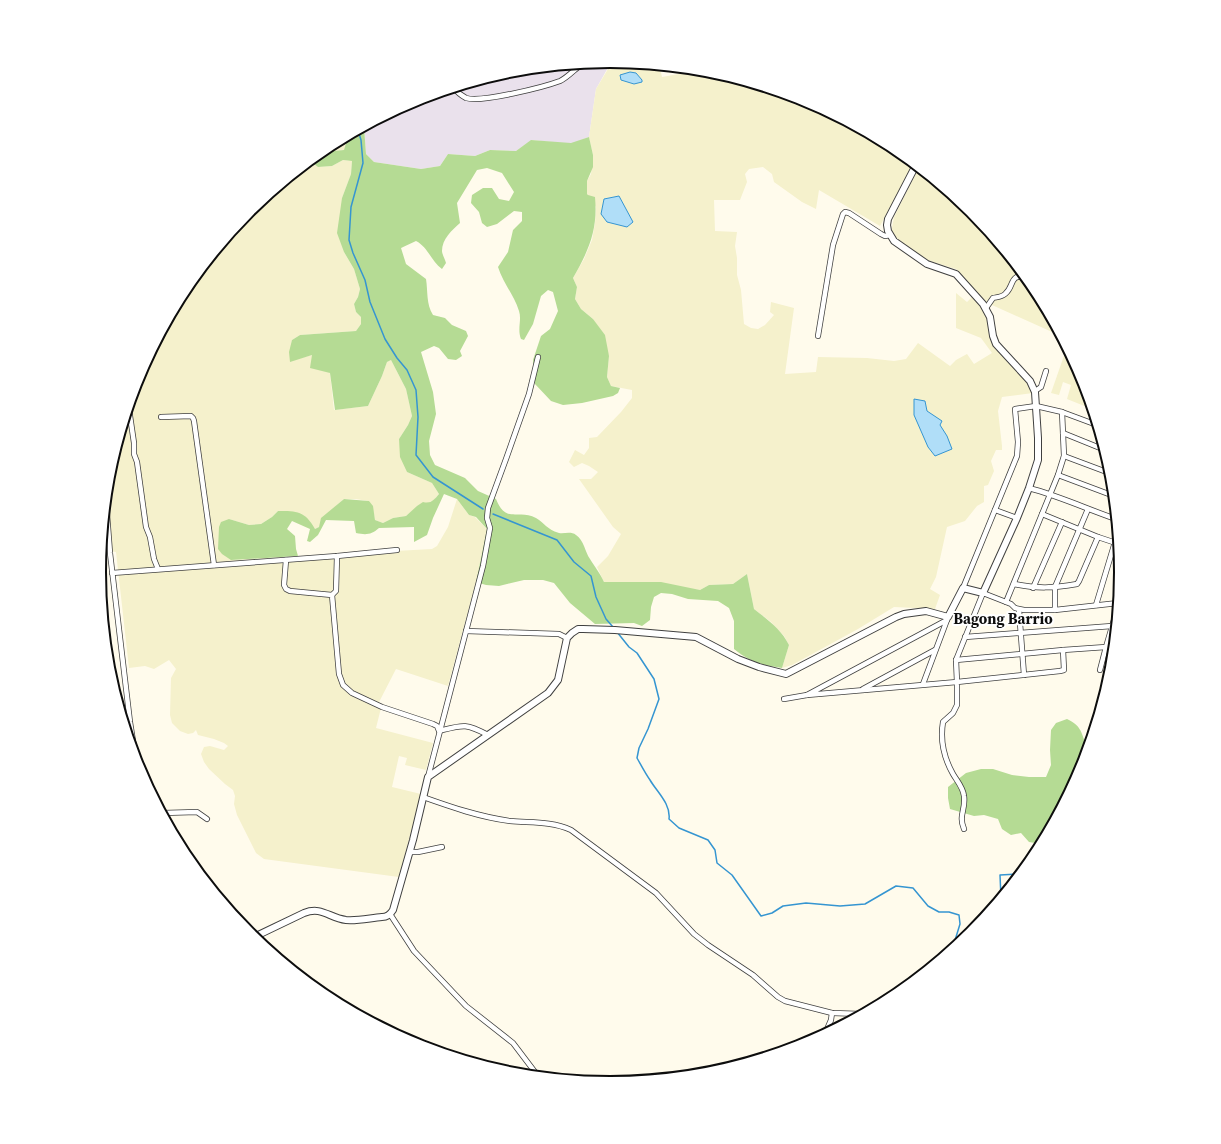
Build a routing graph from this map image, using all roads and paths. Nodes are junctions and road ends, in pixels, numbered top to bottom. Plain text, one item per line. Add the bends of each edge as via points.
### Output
1 (575, 69) edge
2 (458, 92) edge
3 (913, 169) edge
4 (890, 235) junction
5 (1018, 276) edge
6 (986, 308) junction
7 (818, 336) dead end
8 (538, 356) dead end
9 (1046, 371) dead end
10 (1035, 391) junction
11 (1036, 406) junction
12 (1062, 412) junction
13 (161, 417) dead end
14 (130, 419) edge
15 (1092, 423) edge
16 (1063, 433) junction
17 (1098, 447) edge
18 (1064, 456) junction
19 (1104, 471) edge
20 (1058, 475) junction
21 (1029, 488) junction
22 (1050, 494) junction
23 (1108, 494) edge
24 (1088, 509) junction
25 (995, 510) junction
26 (1042, 514) junction
27 (1111, 517) edge
28 (1017, 518) junction
29 (1062, 522) junction
30 (1080, 529) junction
31 (109, 532) edge
32 (1098, 537) junction
33 (1113, 542) edge
34 (397, 550) dead end
35 (1113, 554) edge
36 (337, 556) junction
37 (286, 560) junction
38 (214, 565) junction
39 (158, 569) junction
40 (112, 573) junction
41 (1014, 584) junction
42 (1055, 587) junction
43 (963, 588) junction
44 (1033, 588) junction
45 (983, 593) junction
46 (332, 596) junction
47 (1006, 602) junction
48 (1096, 605) junction
49 (1113, 605) edge
50 (1019, 610) junction
51 (1055, 610) junction
52 (948, 618) junction
53 (1112, 626) edge
54 (466, 631) junction
55 (1111, 631) edge
56 (1021, 633) junction
57 (567, 638) junction
58 (965, 638) junction
59 (1106, 647) junction
60 (935, 650) junction
61 (1063, 650) junction
62 (1022, 654) junction
63 (956, 660) junction
64 (1100, 670) dead end
65 (1024, 675) junction
66 (958, 682) junction
67 (923, 684) junction
68 (860, 691) junction
69 (807, 695) junction
70 (784, 699) dead end
71 (132, 730) edge
72 (439, 731) junction
73 (488, 736) junction
74 (428, 777) junction
75 (423, 797) junction
76 (168, 813) edge
77 (207, 819) dead end
78 (964, 829) dead end
79 (442, 847) dead end
80 (410, 852) junction
81 (390, 914) junction
82 (260, 934) edge
83 (832, 1013) junction
84 (852, 1014) edge
85 (828, 1026) edge
86 (533, 1070) edge

1 - 2 street via 561,80 494,97 466,98
3 - 4 street via 888,219 887,228
4 - 6 street via 899,245 921,260 956,274
4 - 7 street via 881,234 849,213 843,214 833,246
5 - 6 street via 1003,296 993,298
6 - 10 street via 996,344 1027,378
8 - 54 street via 529,394 488,508 490,528
9 - 10 street via 1041,387
10 - 11 street
11 - 12 street
11 - 21 street via 1038,456
11 - 25 street via 1015,409 1017,456
12 - 15 street
12 - 16 street
13 - 38 street via 193,418
14 - 39 street via 146,527
16 - 17 street
16 - 18 street
18 - 19 street
18 - 20 street
20 - 22 street
20 - 23 street
21 - 22 street
21 - 28 street
22 - 24 street
22 - 26 street
24 - 27 street
24 - 30 street
25 - 28 street
25 - 43 street
26 - 29 street
26 - 41 street
28 - 45 street
29 - 30 street
29 - 44 street
30 - 32 street
30 - 42 street
31 - 40 street
32 - 33 street
32 - 42 street via 1078,584
34 - 36 street
35 - 48 street
36 - 37 street
36 - 46 street via 336,591
37 - 38 street
37 - 46 street via 286,589
38 - 39 street
39 - 40 street
40 - 71 street
41 - 44 street
41 - 47 street
42 - 44 street
42 - 51 street
43 - 45 street
43 - 52 street
45 - 47 street
45 - 58 street
46 - 72 street via 339,674 343,685 352,693 382,707 433,724
47 - 50 street
48 - 49 street
48 - 51 street
50 - 51 street
50 - 56 street
52 - 57 street via 926,611 896,616 786,674 738,659 696,637 578,629
52 - 60 street
52 - 69 street
53 - 56 street
54 - 57 street via 559,634
54 - 72 street
55 - 59 street
56 - 58 street
56 - 62 street
57 - 73 street via 558,680 553,687 542,698
58 - 63 street
59 - 61 street
59 - 64 street
60 - 67 street
60 - 68 street
61 - 62 street
61 - 65 street via 1064,670
62 - 63 street
62 - 65 street
63 - 66 street
65 - 66 street
66 - 67 street
66 - 78 street via 957,705 943,722 942,743 950,769 964,794 965,803 961,819
67 - 68 street
68 - 69 street
69 - 70 street
72 - 73 street via 463,726 476,728
72 - 74 street
73 - 74 street
74 - 75 street
75 - 80 street
75 - 83 street via 462,810 509,820 556,824 571,830 656,894 694,934 785,1001
76 - 77 street via 197,812
79 - 80 street
80 - 81 street
81 - 82 street via 386,917 347,920 312,910
81 - 86 street via 414,951 466,1006 513,1043
83 - 84 street
83 - 85 street

